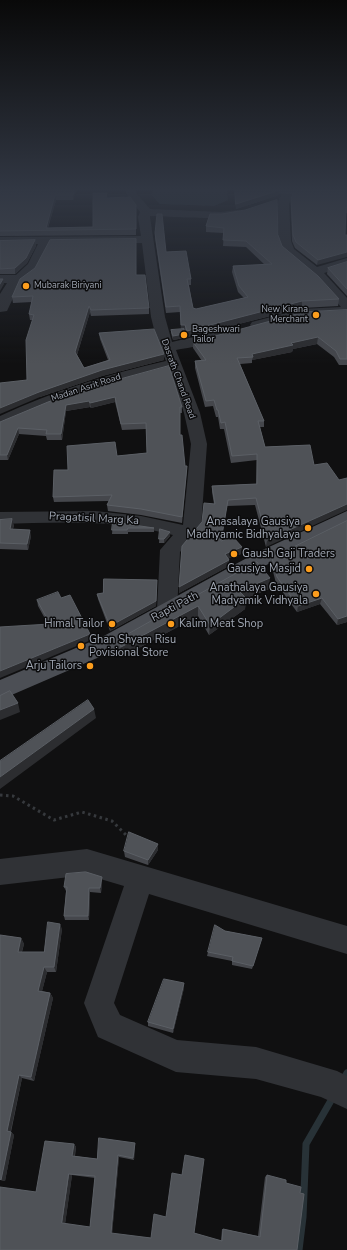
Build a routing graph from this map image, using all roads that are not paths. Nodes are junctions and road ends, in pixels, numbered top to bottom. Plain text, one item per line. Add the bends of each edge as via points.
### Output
1 (44, 247) edge
2 (148, 247) edge
3 (288, 247) edge
4 (347, 262) edge
5 (315, 272) junction
6 (0, 280) edge
7 (14, 280) junction
8 (347, 306) edge
9 (0, 308) edge
10 (347, 311) edge
11 (168, 347) junction
12 (175, 364) junction
13 (0, 422) edge
14 (347, 517) edge
15 (0, 518) edge
16 (187, 533) junction
17 (167, 610) junction
18 (0, 690) edge
19 (0, 872) edge
20 (140, 878) junction
21 (347, 940) edge
22 (336, 1087) edge

1 - 7 street via 32,266 19,280
2 - 11 street, Dasrath Chand Road via 158,317
3 - 5 street
4 - 5 street
5 - 8 street
6 - 7 street
7 - 9 street
10 - 11 street via 302,313
11 - 12 street, Dasrath Chand Road
12 - 13 street, Madan Asrit Road via 119,377 42,402
12 - 16 street, Dasrath Chand Road via 192,413 199,444 192,527
14 - 17 main road, Rapti Path via 263,558
15 - 16 street, Pragatisil Marg Ka via 53,516 130,519
16 - 17 street, Dasrath Chand Road via 170,550
17 - 18 main road, Rapti Path via 110,643
19 - 20 street via 87,862
20 - 21 street
20 - 22 street via 100,1003 109,1026 176,1056 256,1063

